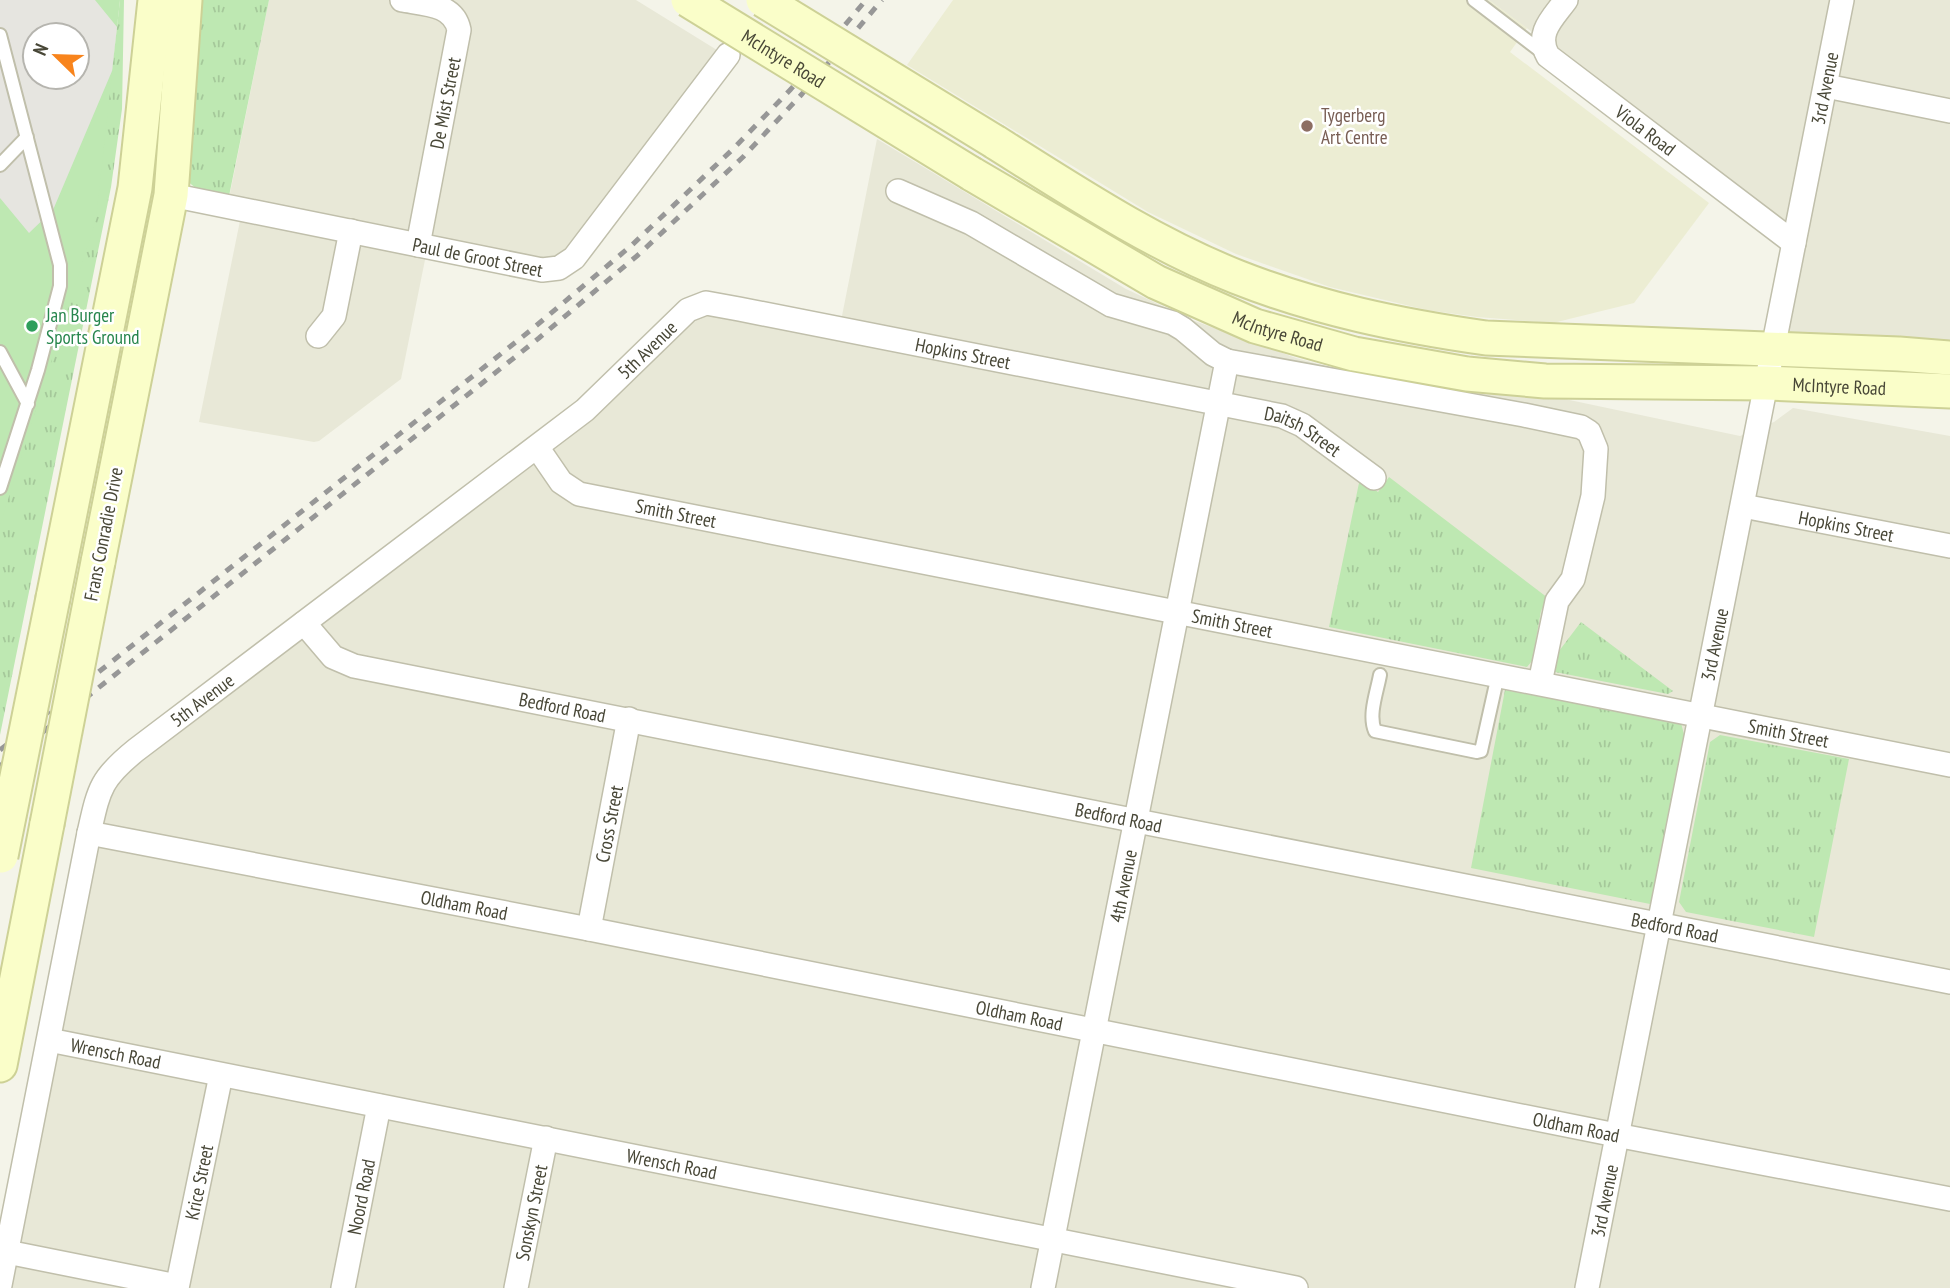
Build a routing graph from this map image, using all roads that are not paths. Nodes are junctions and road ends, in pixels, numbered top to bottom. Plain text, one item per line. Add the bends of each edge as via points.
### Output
1 (155, 0) edge
2 (185, 0) edge
3 (402, 0) edge
4 (688, 0) edge
5 (763, 0) edge
6 (1474, 0) edge
7 (1566, 0) edge
8 (1842, 0) edge
9 (0, 35) edge
10 (728, 55) dead end
11 (1554, 61) junction
12 (1826, 86) junction
13 (1950, 111) edge
14 (27, 137) junction
15 (0, 165) edge
16 (898, 191) dead end
17 (171, 195) junction
18 (351, 231) junction
19 (1794, 243) junction
20 (418, 244) junction
21 (706, 303) joint
22 (318, 336) dead end
23 (1773, 349) junction
24 (0, 352) edge
25 (1950, 358) edge
26 (1227, 361) junction
27 (1767, 383) junction
28 (1950, 391) edge
29 (1220, 403) junction
30 (28, 404) junction
31 (537, 447) junction
32 (1374, 478) dead end
33 (0, 488) edge
34 (1742, 506) junction
35 (1950, 546) edge
36 (1178, 612) junction
37 (304, 623) junction
38 (1498, 675) junction
39 (1380, 676) dead end
40 (1540, 683) junction
41 (1700, 716) junction
42 (629, 719) junction
43 (1950, 765) edge
44 (1136, 821) junction
45 (89, 833) junction
46 (1, 858) edge
47 (1659, 924) junction
48 (589, 929) junction
49 (1950, 982) edge
50 (1094, 1030) junction
51 (49, 1040) junction
52 (0, 1065) edge
53 (221, 1074) junction
54 (379, 1105) junction
55 (1616, 1135) junction
56 (546, 1138) junction
57 (1950, 1199) edge
58 (1053, 1239) junction
59 (7, 1252) junction
60 (0, 1285) edge
61 (177, 1287) edge
62 (343, 1288) edge
63 (516, 1288) edge
64 (1043, 1288) edge
65 (1296, 1288) edge
66 (1587, 1288) edge

1 - 46 main road, Frans Conradie Drive, bridge via 135,188
2 - 17 main road, Frans Conradie Drive
3 - 20 street, De Mist Street via 448,10 459,30
4 - 27 main road, McIntyre Road, bridge via 1156,282 1255,326 1354,354 1466,374 1545,381
5 - 23 main road, McIntyre Road, bridge via 1108,213 1236,276 1340,311 1486,338
6 - 11 lane
7 - 11 street via 1542,35 1544,48
8 - 12 street, 3rd Avenue
9 - 14 lane
10 - 20 street, Paul de Groot Street via 567,264 542,270
11 - 19 street, Viola Road
12 - 13 street
12 - 19 street, 3rd Avenue
14 - 15 lane
14 - 30 lane via 61,264 60,286
16 - 26 street via 971,223 1111,305 1173,323
17 - 18 street, Paul de Groot Street
17 - 52 main road, Frans Conradie Drive, bridge
18 - 20 street, Paul de Groot Street
18 - 22 street via 334,316
19 - 23 street, 3rd Avenue
21 - 29 street, Hopkins Street
21 - 31 street, 5th Avenue via 688,310 585,410
23 - 25 main road, McIntyre Road
23 - 27 street, 3rd Avenue
24 - 30 lane
26 - 29 street, 4th Avenue
26 - 40 street via 1524,415 1589,432 1597,449 1593,496 1573,579 1557,601
27 - 28 main road, McIntyre Road
27 - 34 street, 3rd Avenue
29 - 32 street, Daitsh Street via 1293,420
29 - 36 street, 4th Avenue
30 - 33 lane
31 - 36 street, Smith Street via 561,482 579,494
31 - 37 street, 5th Avenue
34 - 35 street, Hopkins Street
34 - 41 street, 3rd Avenue
36 - 38 street, Smith Street
36 - 44 street, 4th Avenue
37 - 42 street, Bedford Road via 343,663
37 - 45 street, 5th Avenue via 116,766 100,787
38 - 39 lane via 1485,740 1477,752 1375,731 1372,724
38 - 40 street, Smith Street
40 - 41 street, Smith Street
41 - 43 street, Smith Street
41 - 47 street, 3rd Avenue
42 - 44 street, Bedford Road
42 - 48 street, Cross Street
44 - 47 street, Bedford Road
44 - 50 street, 4th Avenue
45 - 48 street, Oldham Road
45 - 51 street, 5th Avenue
47 - 49 street, Bedford Road
47 - 55 street, 3rd Avenue
48 - 50 street, Oldham Road
50 - 55 street, Oldham Road
50 - 58 street, 4th Avenue
51 - 53 street, Wrensch Road
51 - 59 street, 5th Avenue
53 - 54 street, Wrensch Road
53 - 61 street, Krice Street
54 - 56 street, Wrensch Road
54 - 62 street, Noord Road
55 - 57 street, Oldham Road
55 - 66 street, 3rd Avenue
56 - 58 street, Wrensch Road
56 - 63 street, Sonskyn Street
58 - 64 street, 4th Avenue
58 - 65 street, Wrensch Road
59 - 60 street, 5th Avenue
59 - 61 street

